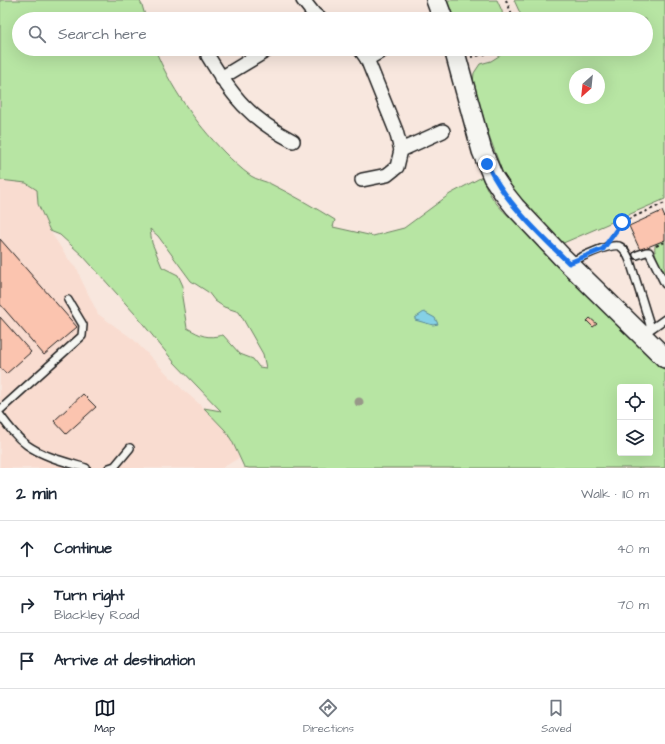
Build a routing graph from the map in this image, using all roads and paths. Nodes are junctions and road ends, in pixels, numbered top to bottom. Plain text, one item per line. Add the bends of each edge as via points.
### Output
1 (303, 0) edge
2 (436, 0) edge
3 (506, 0) edge
4 (310, 12) edge
5 (440, 12) edge
6 (511, 12) edge
7 (208, 56) dead end
8 (257, 56) edge
9 (365, 56) edge
10 (457, 56) edge
11 (221, 78) junction
12 (443, 131) dead end
13 (292, 141) dead end
14 (401, 150) junction
15 (362, 180) dead end
16 (665, 203) edge
17 (603, 249) junction
18 (637, 256) dead end
19 (569, 263) junction
20 (665, 284) edge
21 (68, 300) dead end
22 (665, 319) edge
23 (646, 333) junction
24 (665, 358) edge
25 (0, 410) edge
26 (0, 415) edge
27 (130, 448) dead end
28 (86, 468) edge
29 (109, 468) edge

1 - 4 street
2 - 5 street
3 - 6 path
7 - 11 street
8 - 11 street
9 - 14 street via 396,131
10 - 19 street via 482,151 493,177 515,207
11 - 13 street via 254,116
12 - 14 street
14 - 15 street via 397,167 387,175
16 - 17 path via 622,222
17 - 19 lane
17 - 23 lane via 618,246 627,253 650,325
18 - 20 lane via 649,252
19 - 23 street
21 - 25 lane via 83,325 82,336
22 - 23 lane
23 - 24 street
26 - 28 lane via 12,432 27,446 48,456
27 - 29 lane via 115,466

